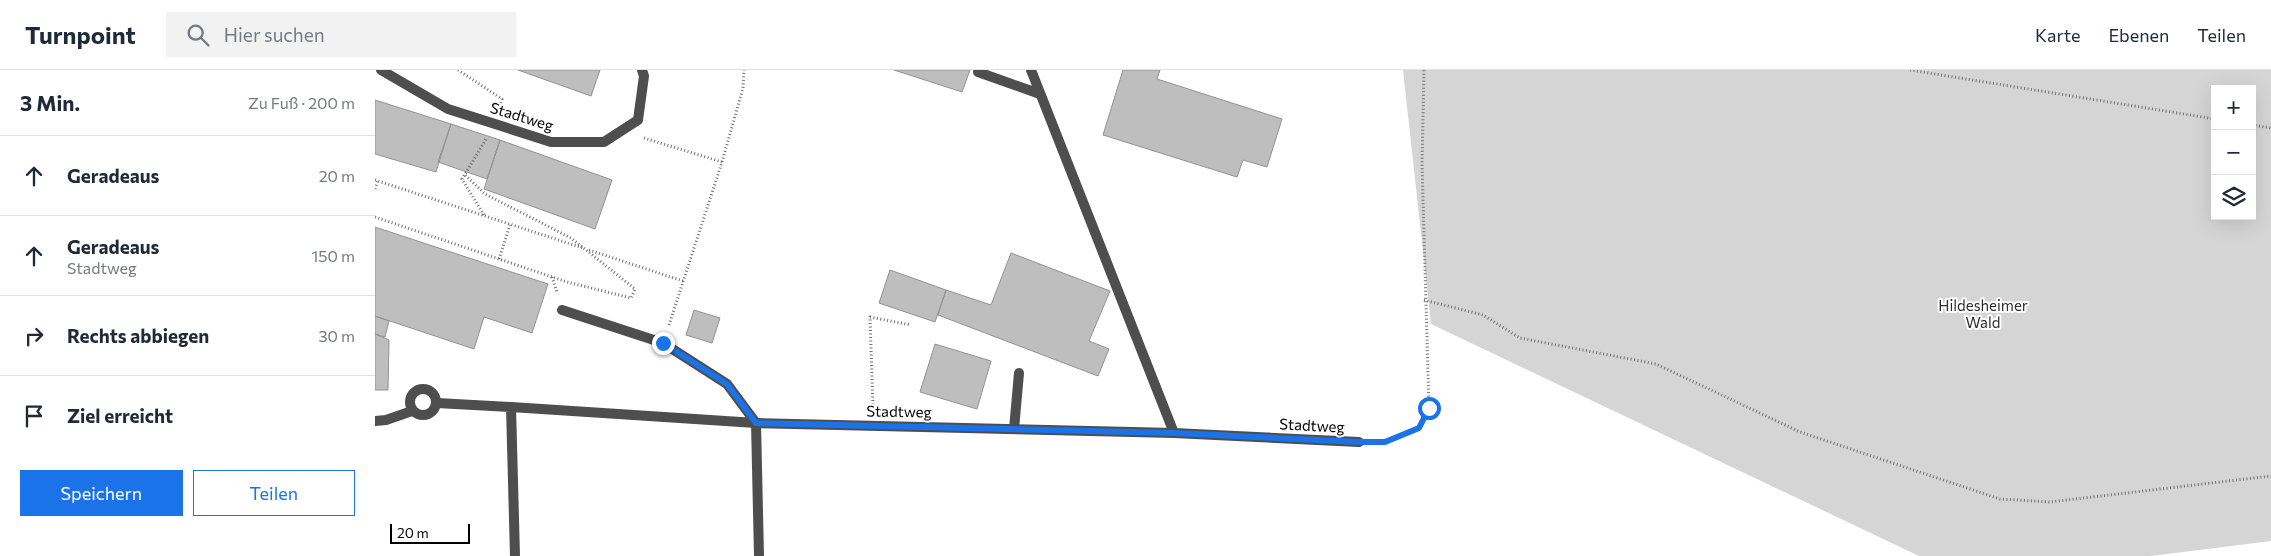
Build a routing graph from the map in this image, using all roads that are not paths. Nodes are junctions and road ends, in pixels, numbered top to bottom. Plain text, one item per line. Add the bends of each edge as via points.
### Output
1 (381, 70) edge
2 (642, 70) edge
3 (1031, 70) edge
4 (978, 72) dead end
5 (1040, 94) junction
6 (562, 310) dead end
7 (1019, 373) dead end
8 (437, 403) junction
9 (511, 407) junction
10 (412, 411) junction
11 (375, 420) edge
12 (756, 423) junction
13 (1014, 429) junction
14 (1174, 433) junction
15 (1359, 442) road end
16 (515, 556) edge
17 (759, 556) edge

1 - 2 street, Stadtweg via 448,109 494,124 551,142 605,142 638,120
3 - 5 street
4 - 5 street
5 - 14 street
6 - 12 street via 663,343 727,384
7 - 13 street
8 - 9 street, Stadtweg
8 - 10 street via 432,412 422,416
8 - 10 street via 433,393 424,388 413,391 409,401
9 - 12 street, Stadtweg
9 - 16 street
10 - 11 street via 386,420
12 - 13 street, Stadtweg
12 - 17 street
13 - 14 street, Stadtweg
14 - 15 street, Stadtweg

